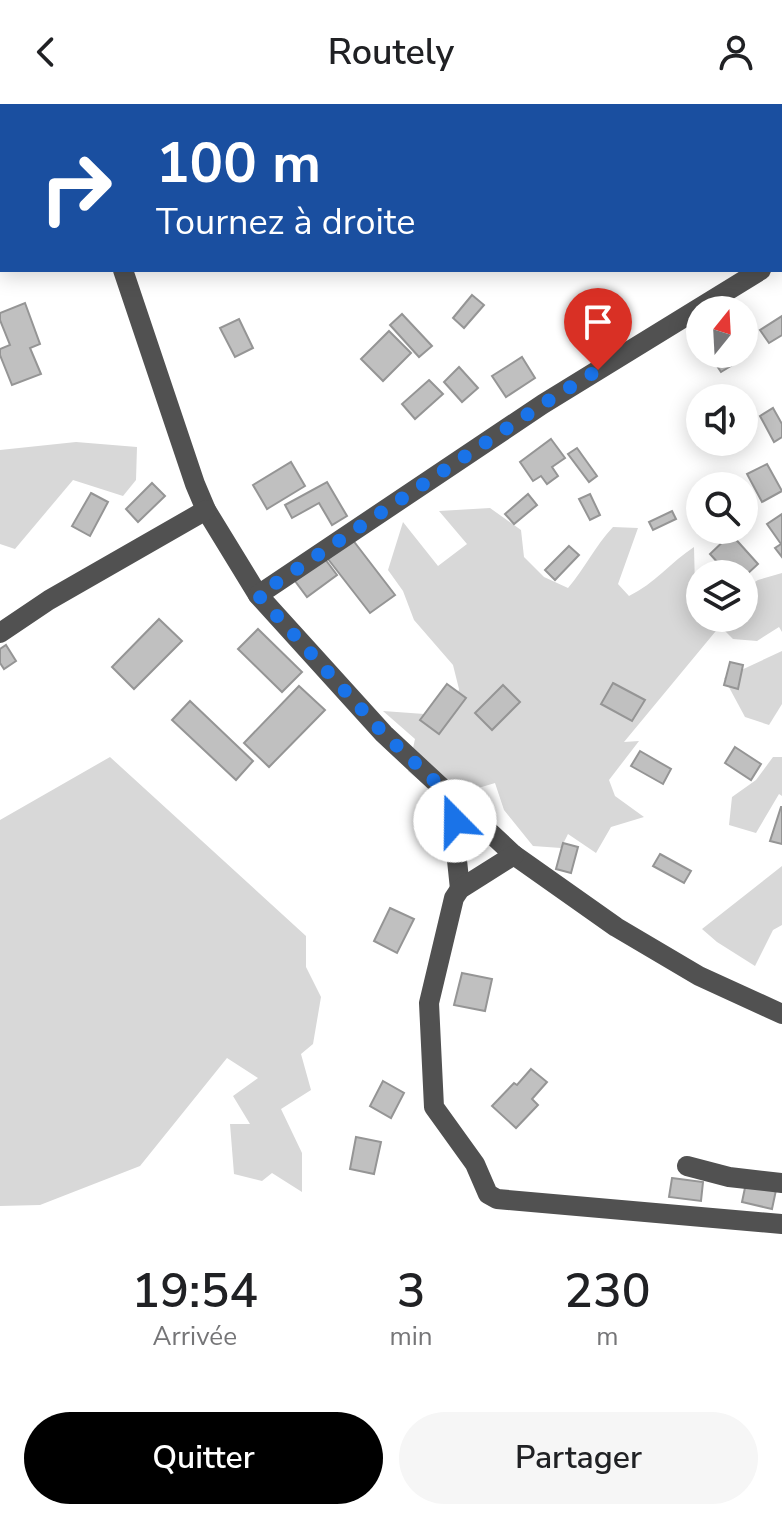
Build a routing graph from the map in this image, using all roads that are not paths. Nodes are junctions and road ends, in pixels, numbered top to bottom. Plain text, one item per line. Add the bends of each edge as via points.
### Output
1 (124, 272) edge
2 (758, 272) edge
3 (206, 510) junction
4 (258, 595) junction
5 (0, 633) edge
6 (455, 800) junction
7 (514, 855) junction
8 (460, 889) junction
9 (782, 1014) edge
10 (687, 1166) dead end
11 (782, 1183) edge
12 (782, 1224) edge

1 - 3 street
2 - 4 street via 543,404
3 - 4 street
3 - 5 street
4 - 6 street via 384,734
6 - 7 street
6 - 8 street
7 - 8 street
7 - 9 street via 616,927 699,976
8 - 12 street via 445,928 429,1003 434,1107 475,1164 488,1194 497,1199
10 - 11 street

